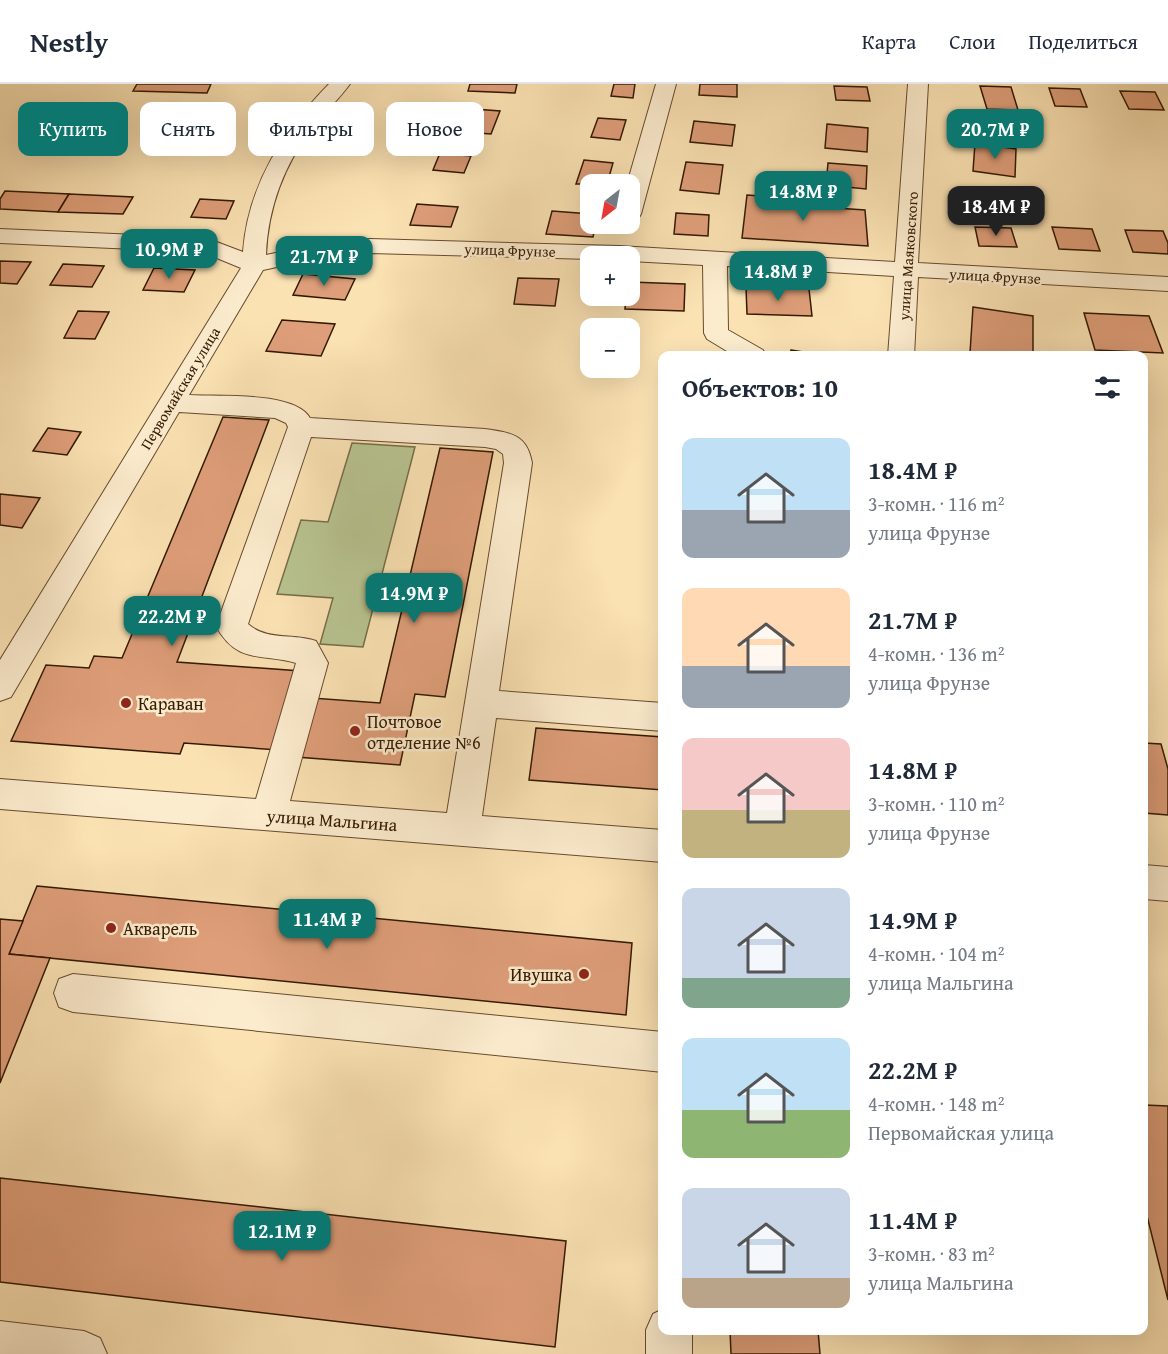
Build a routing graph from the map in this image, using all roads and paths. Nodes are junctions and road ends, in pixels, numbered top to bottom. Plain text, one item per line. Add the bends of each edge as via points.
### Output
1 (340, 84) edge
2 (666, 84) edge
3 (918, 84) edge
4 (640, 178) edge
5 (0, 236) edge
6 (580, 253) edge
7 (640, 255) edge
8 (715, 259) junction
9 (254, 265) junction
10 (908, 271) junction
11 (1168, 284) edge
12 (746, 351) edge
13 (901, 351) edge
14 (171, 403) junction
15 (301, 427) junction
16 (0, 688) edge
17 (481, 703) junction
18 (658, 717) edge
19 (0, 794) edge
20 (268, 815) junction
21 (462, 830) junction
22 (658, 846) edge
23 (1148, 882) edge
24 (1168, 884) edge
25 (73, 993) dead end
26 (658, 1052) edge
27 (669, 1335) edge
28 (0, 1344) edge
29 (84, 1354) edge
30 (669, 1354) edge

1 - 9 street, Первомайская улица via 281,158 262,201
2 - 4 street
3 - 10 street, улица Маяковского
5 - 9 street via 206,245
6 - 9 street, улица Фрунзе via 370,246
7 - 8 street, улица Фрунзе
8 - 10 street, улица Фрунзе
8 - 12 street via 716,333
9 - 14 street, Первомайская улица
10 - 11 street, улица Фрунзе
10 - 13 street, улица Маяковского
14 - 15 street via 280,409 296,417
14 - 16 street, Первомайская улица
15 - 17 street via 485,438 504,441 516,450 518,463
15 - 20 street via 232,626 238,636 257,646 305,650 312,663
17 - 18 street
17 - 21 street
19 - 20 street, улица Мальгина
20 - 21 street, улица Мальгина
21 - 22 street, улица Мальгина
23 - 24 street
25 - 26 street
27 - 30 street
28 - 29 street

